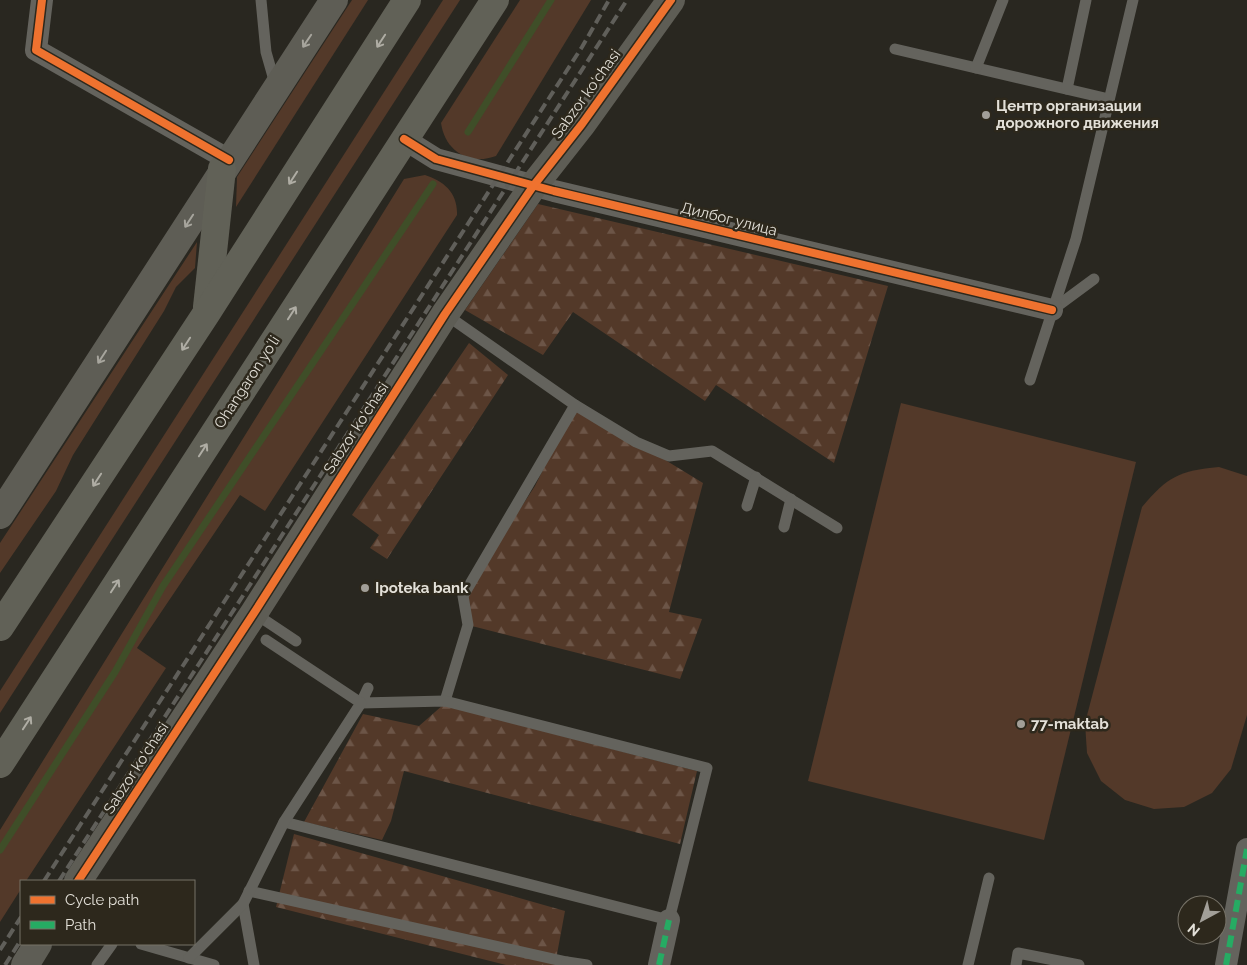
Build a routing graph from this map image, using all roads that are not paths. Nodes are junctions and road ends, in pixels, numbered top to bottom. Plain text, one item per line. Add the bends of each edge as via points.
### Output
1 (42, 0) edge
2 (261, 0) edge
3 (334, 0) edge
4 (407, 0) edge
5 (495, 0) edge
6 (671, 0) edge
7 (1003, 0) edge
8 (1086, 0) edge
9 (1133, 0) edge
10 (895, 49) dead end
11 (976, 68) junction
12 (276, 87) junction
13 (1067, 89) junction
14 (1109, 99) junction
15 (404, 139) junction
16 (226, 164) junction
17 (534, 185) junction
18 (1094, 279) dead end
19 (1052, 310) junction
20 (206, 314) junction
21 (445, 314) junction
22 (1030, 380) dead end
23 (575, 406) junction
24 (756, 477) junction
25 (791, 499) junction
26 (3, 506) edge
27 (747, 506) dead end
28 (784, 527) dead end
29 (838, 528) dead end
30 (254, 612) junction
31 (0, 627) edge
32 (266, 640) dead end
33 (296, 641) dead end
34 (368, 688) dead end
35 (444, 701) junction
36 (361, 703) junction
37 (0, 764) edge
38 (284, 822) junction
39 (1247, 849) edge
40 (989, 878) dead end
41 (79, 880) edge
42 (249, 891) junction
43 (243, 904) junction
44 (669, 920) junction
45 (37, 945) edge
46 (111, 945) edge
47 (144, 945) edge
48 (189, 958) junction
49 (566, 964) edge
50 (25, 965) edge
51 (97, 965) edge
52 (214, 965) edge
53 (254, 965) edge
54 (587, 965) edge
55 (659, 965) edge
56 (968, 965) edge
57 (1016, 965) edge
58 (1078, 965) edge
59 (1226, 965) edge

1 - 16 street via 36,50
2 - 12 lane via 266,52
3 -> 12 street
4 -> 20 highway
5 - 15 highway, Ohangaron yoʻli
6 - 17 street, Sabzor ko'chasi
7 - 11 lane
8 - 13 lane
9 - 14 lane
10 - 11 lane
11 - 13 lane
12 - 16 street
13 - 14 lane
14 - 19 lane via 1076,240
15 - 17 street, Дилбог улица via 436,159
37 -> 15 highway, Ohangaron yoʻli
16 - 20 highway
16 -> 26 street
17 - 19 street, Дилбог улица
17 - 21 street, Sabzor ko'chasi
18 - 19 lane
19 - 22 lane
20 -> 31 highway
21 - 23 lane
21 - 30 street, Sabzor ko'chasi
23 - 24 lane via 636,442 669,456 712,451
23 - 35 lane via 463,596 468,625
24 - 25 lane
24 - 27 lane
25 - 28 lane
25 - 29 lane
30 - 33 lane
30 - 41 street, Sabzor ko'chasi
32 - 36 lane
34 - 36 lane
35 - 36 lane
35 - 44 lane via 707,768
36 - 38 lane
38 - 42 lane
38 - 44 lane
39 - 59 street
40 - 56 lane
42 - 43 lane
42 - 49 lane
43 - 48 lane
43 - 53 lane
44 - 55 street
45 - 50 street
46 - 51 lane
47 - 48 lane
48 - 52 lane
49 - 54 lane
57 - 58 lane via 1018,953

